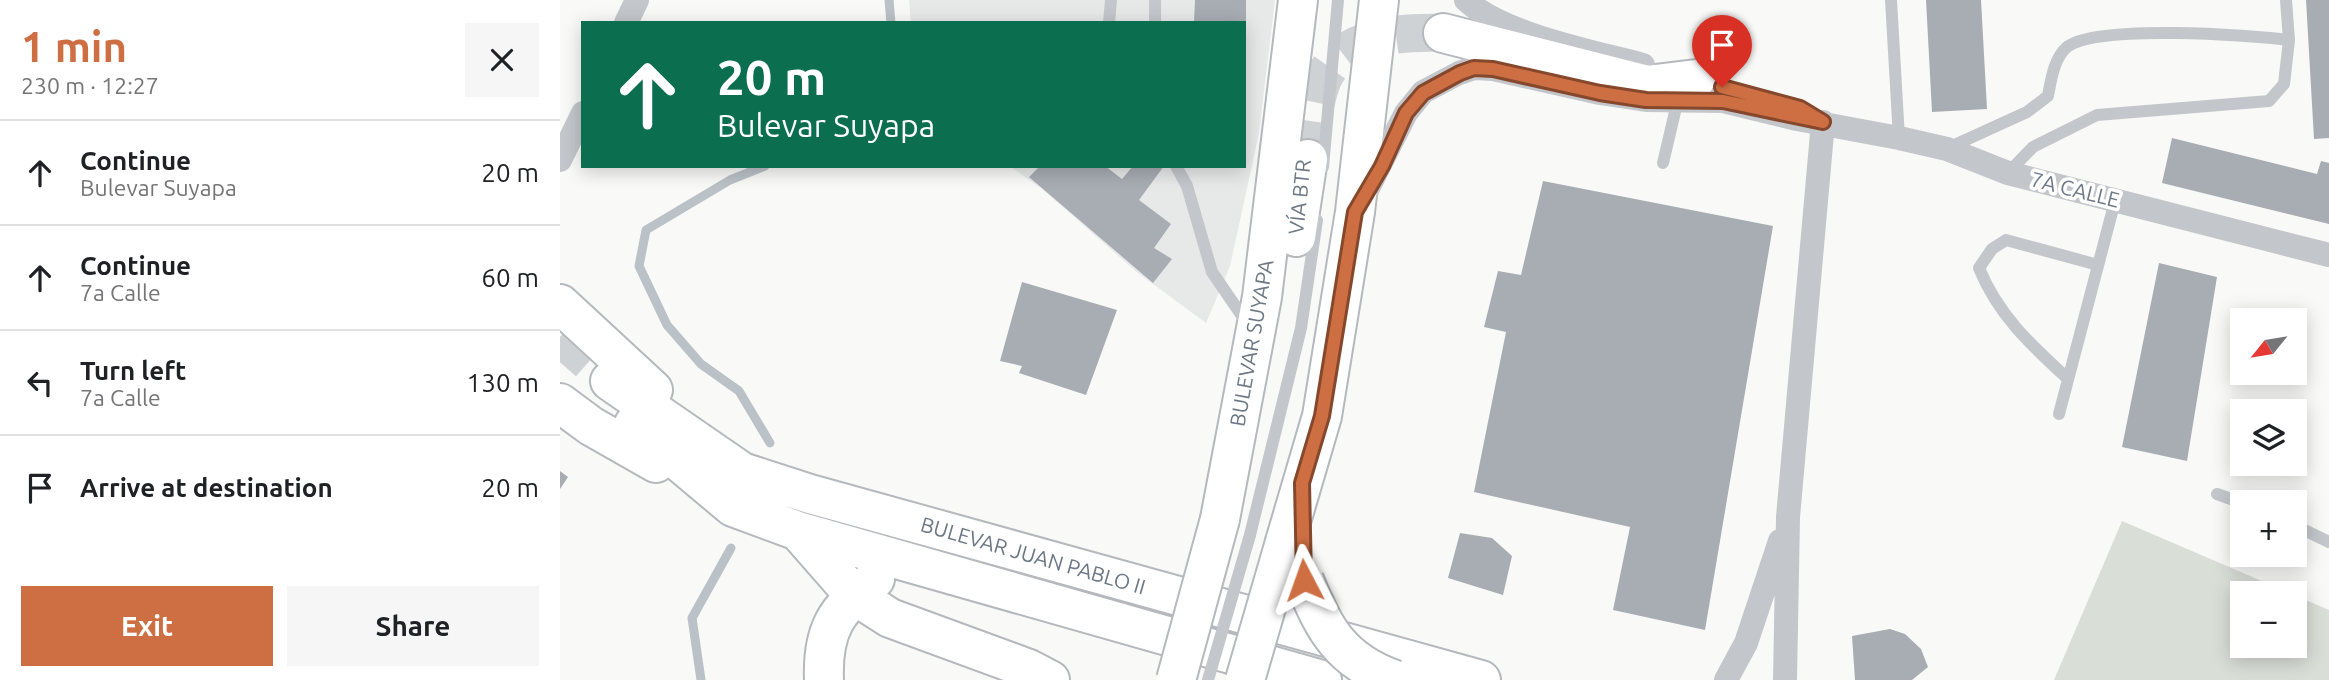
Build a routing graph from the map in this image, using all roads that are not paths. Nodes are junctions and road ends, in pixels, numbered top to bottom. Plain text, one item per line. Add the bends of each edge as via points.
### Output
1 (637, 0) edge
2 (1111, 0) edge
3 (1155, 0) edge
4 (1298, 0) edge
5 (1338, 0) edge
6 (1380, 0) edge
7 (1466, 0) edge
8 (1891, 0) edge
9 (2286, 0) edge
10 (627, 21) edge
11 (1109, 21) edge
12 (1155, 21) edge
13 (1443, 33) tunnel mouth
14 (2289, 40) junction
15 (1687, 89) junction
16 (581, 117) edge
17 (1823, 122) junction
18 (1899, 138) junction
19 (1947, 149) junction
20 (560, 160) edge
21 (1663, 163) dead end
22 (1177, 168) edge
23 (1315, 168) joint
24 (2008, 173) junction
25 (2115, 201) junction
26 (1337, 208) junction
27 (2329, 255) edge
28 (2098, 265) junction
29 (560, 304) edge
30 (1255, 333) junction
31 (2068, 379) junction
32 (604, 388) tunnel mouth
33 (560, 403) edge
34 (2059, 414) dead end
35 (1232, 458) junction
36 (1302, 483) junction
37 (738, 489) junction
38 (2217, 494) dead end
39 (2230, 499) edge
40 (1788, 517) junction
41 (798, 531) junction
42 (2307, 531) edge
43 (1252, 532) junction
44 (2329, 542) edge
45 (898, 561) junction
46 (854, 595) junction
47 (824, 680) edge
48 (1050, 680) edge
49 (1176, 680) edge
50 (1208, 680) edge
51 (1245, 680) edge
52 (1322, 680) edge
53 (1395, 680) edge
54 (1481, 680) edge
55 (1726, 680) edge
56 (1786, 680) edge

1 - 10 street
2 - 11 lane
3 - 12 lane
4 - 30 main road, BULEVAR SUYAPA
5 - 23 lane, VÍA BTR
6 - 26 main road, BULEVAR SUYAPA
7 - 15 street, 7A CALLE via 1527,32
8 - 18 lane
9 - 14 lane
13 - 15 main road via 1647,85
14 - 19 lane via 2227,33 2092,36 2066,47 2053,70 2048,96 2027,112
14 - 24 lane via 2284,84 2269,101 2097,115 2033,147
15 - 17 street, 7A CALLE via 1800,108
15 - 21 lane
15 - 26 street, 7A CALLE via 1646,100 1474,68 1423,93 1406,113 1382,166
16 - 20 street
17 - 18 street, 7A CALLE
17 - 40 street
18 - 19 street, 7A CALLE
19 - 24 street, 7A CALLE
22 - 30 lane via 1187,186 1212,272
23 - 35 main road via 1270,401 1255,439
24 - 25 street, 7A CALLE
25 - 27 street, 7A CALLE
25 - 28 lane
26 - 36 main road, BULEVAR SUYAPA via 1322,416
26 - 43 lane, VÍA BTR via 1301,328
28 - 31 lane
28 - 31 lane via 2006,240 1992,249 1979,268 1990,297 2020,336
29 - 37 main road
30 - 35 main road, BULEVAR SUYAPA
31 - 34 lane
32 - 37 main road, BULEVAR JUAN PABLO II
33 - 37 main road via 591,426
35 - 43 main road, BULEVAR SUYAPA
36 - 43 main road, BULEVAR SUYAPA
36 - 53 main road, bridge via 1304,580 1318,615 1340,648 1375,673
37 - 41 main road, BULEVAR JUAN PABLO II
37 - 54 main road, BULEVAR JUAN PABLO II via 810,494
38 - 39 lane
40 - 55 street via 1746,643
40 - 56 street
41 - 45 main road, BULEVAR JUAN PABLO II
41 - 46 main road
42 - 44 lane
43 - 49 main road, BULEVAR SUYAPA, bridge
43 - 50 lane, VÍA BTR, bridge
43 - 51 main road, BULEVAR SUYAPA, bridge
45 - 46 main road
45 - 52 main road, BULEVAR JUAN PABLO II
46 - 47 main road via 827,633
46 - 48 main road via 890,618

